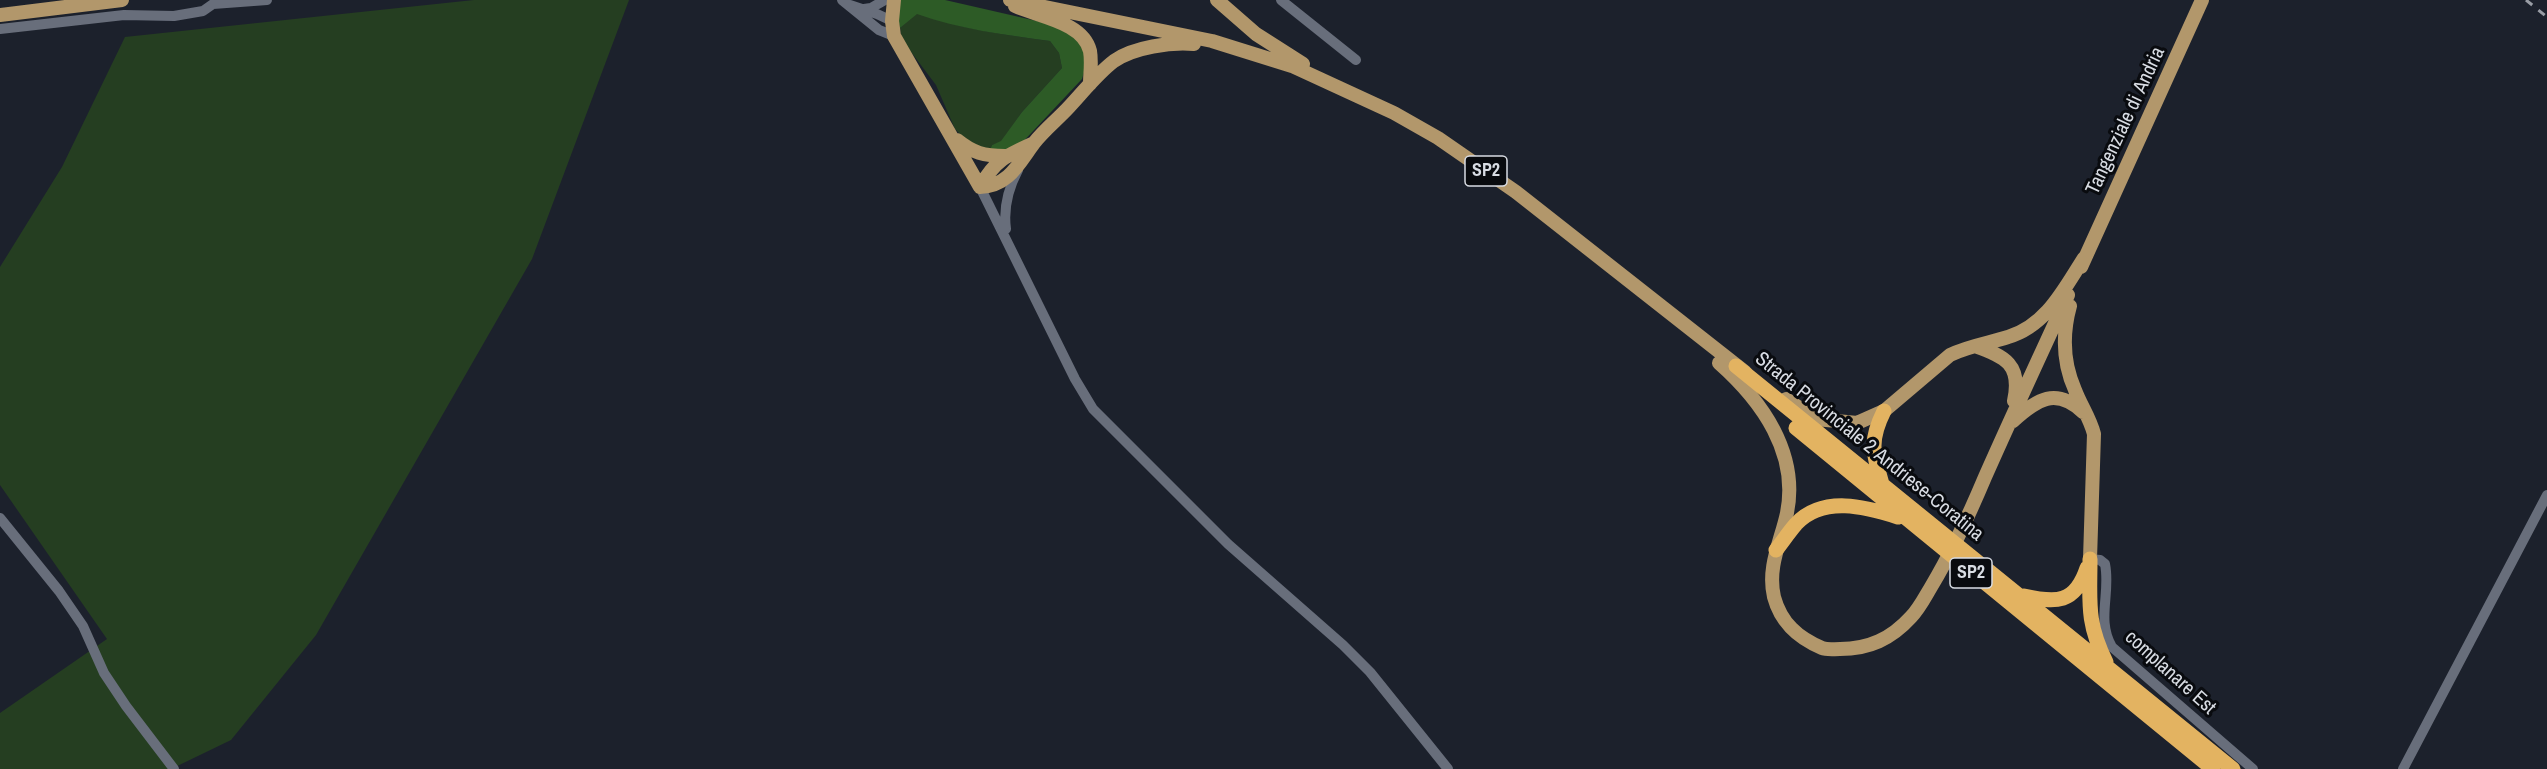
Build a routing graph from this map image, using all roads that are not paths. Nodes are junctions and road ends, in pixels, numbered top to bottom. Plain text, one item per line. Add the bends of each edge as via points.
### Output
1 (122, 0) edge
2 (267, 0) edge
3 (885, 0) edge
4 (894, 0) edge
5 (1002, 0) edge
6 (1010, 0) edge
7 (1216, 0) edge
8 (1281, 0) edge
9 (2202, 0) edge
10 (844, 2) edge
11 (864, 9) junction
12 (0, 15) edge
13 (891, 21) junction
14 (0, 29) edge
15 (894, 36) junction
16 (1238, 49) junction
17 (1356, 60) dead end
18 (1090, 84) junction
19 (1344, 88) junction
20 (948, 133) junction
21 (1034, 143) junction
22 (1005, 156) junction
23 (1020, 165) junction
24 (980, 187) junction
25 (1007, 239) junction
26 (2084, 258) junction
27 (1975, 346) junction
28 (1734, 370) junction
29 (1884, 411) junction
30 (2090, 417) junction
31 (2008, 426) junction
32 (1882, 484) junction
33 (2547, 495) edge
34 (0, 518) edge
35 (1907, 520) junction
36 (1776, 550) junction
37 (2090, 560) junction
38 (2019, 594) junction
39 (2109, 668) junction
40 (174, 769) edge
41 (1448, 769) edge
42 (2213, 769) edge
43 (2233, 769) edge
44 (2253, 769) edge
45 (2403, 769) edge

1 - 12 main road
2 - 14 street via 213,4 203,11 174,16 124,15
3 - 11 street
4 - 13 main road
5 - 18 main road via 1080,34 1090,51
6 - 16 main road, Strada Provinciale 2 Andriese-Coratina / SP2
7 - 19 main road via 1256,34
8 - 17 street
9 - 26 main road, Tangenziale di Andria
10 - 11 street
10 - 15 street via 879,30
11 - 13 street
13 - 15 main road
15 - 20 main road
16 - 18 main road via 1174,43 1147,48 1115,60
16 - 19 main road, Strada Provinciale 2 Andriese-Coratina / SP2
18 - 21 main road
19 - 28 main road, Strada Provinciale 2 Andriese-Coratina / SP2 via 1473,161 1617,272
20 - 22 main road via 969,150 984,156
20 - 24 main road
21 - 22 main road
21 - 23 main road
22 - 24 main road
23 - 24 main road via 1002,181
23 - 25 street via 1008,191
24 - 25 street
25 - 41 street via 1093,409 1228,544 1364,665
26 - 27 main road via 2052,307 2036,323 2011,337
26 - 30 main road via 2066,321 2064,343 2075,391
26 - 31 main road
27 - 29 main road via 1950,356
27 - 31 main road via 2001,355 2013,369 2017,386
28 - 29 main road via 1816,419 1857,423
28 - 32 highway, Strada Provinciale 2 Andriese-Coratina / SP2
28 - 35 highway, Strada Provinciale 2 Andriese-Coratina / SP2
28 - 36 main road via 1776,430 1786,455 1790,486
29 - 32 highway via 1872,440
30 - 31 main road via 2063,398 2045,398 2026,408
30 - 37 main road via 2094,434
31 - 36 main road via 1941,570 1913,616 1889,638 1861,649 1826,649 1801,638 1785,620 1774,598
32 - 38 highway, Strada Provinciale 2 Andriese-Coratina / SP2
33 - 45 street
34 - 40 street via 83,626 104,673
35 - 36 highway via 1846,505 1819,510 1798,522
35 - 42 highway, Strada Provinciale 2 Andriese-Coratina / SP2
37 - 38 highway via 2082,583 2062,599 2048,601
37 - 39 highway via 2090,621
37 - 44 street, complanare Est via 2100,560 2108,574 2103,624 2112,647
38 - 39 highway, Strada Provinciale 2 Andriese-Coratina / SP2
39 - 43 highway, Strada Provinciale 2 Andriese-Coratina / SP2

